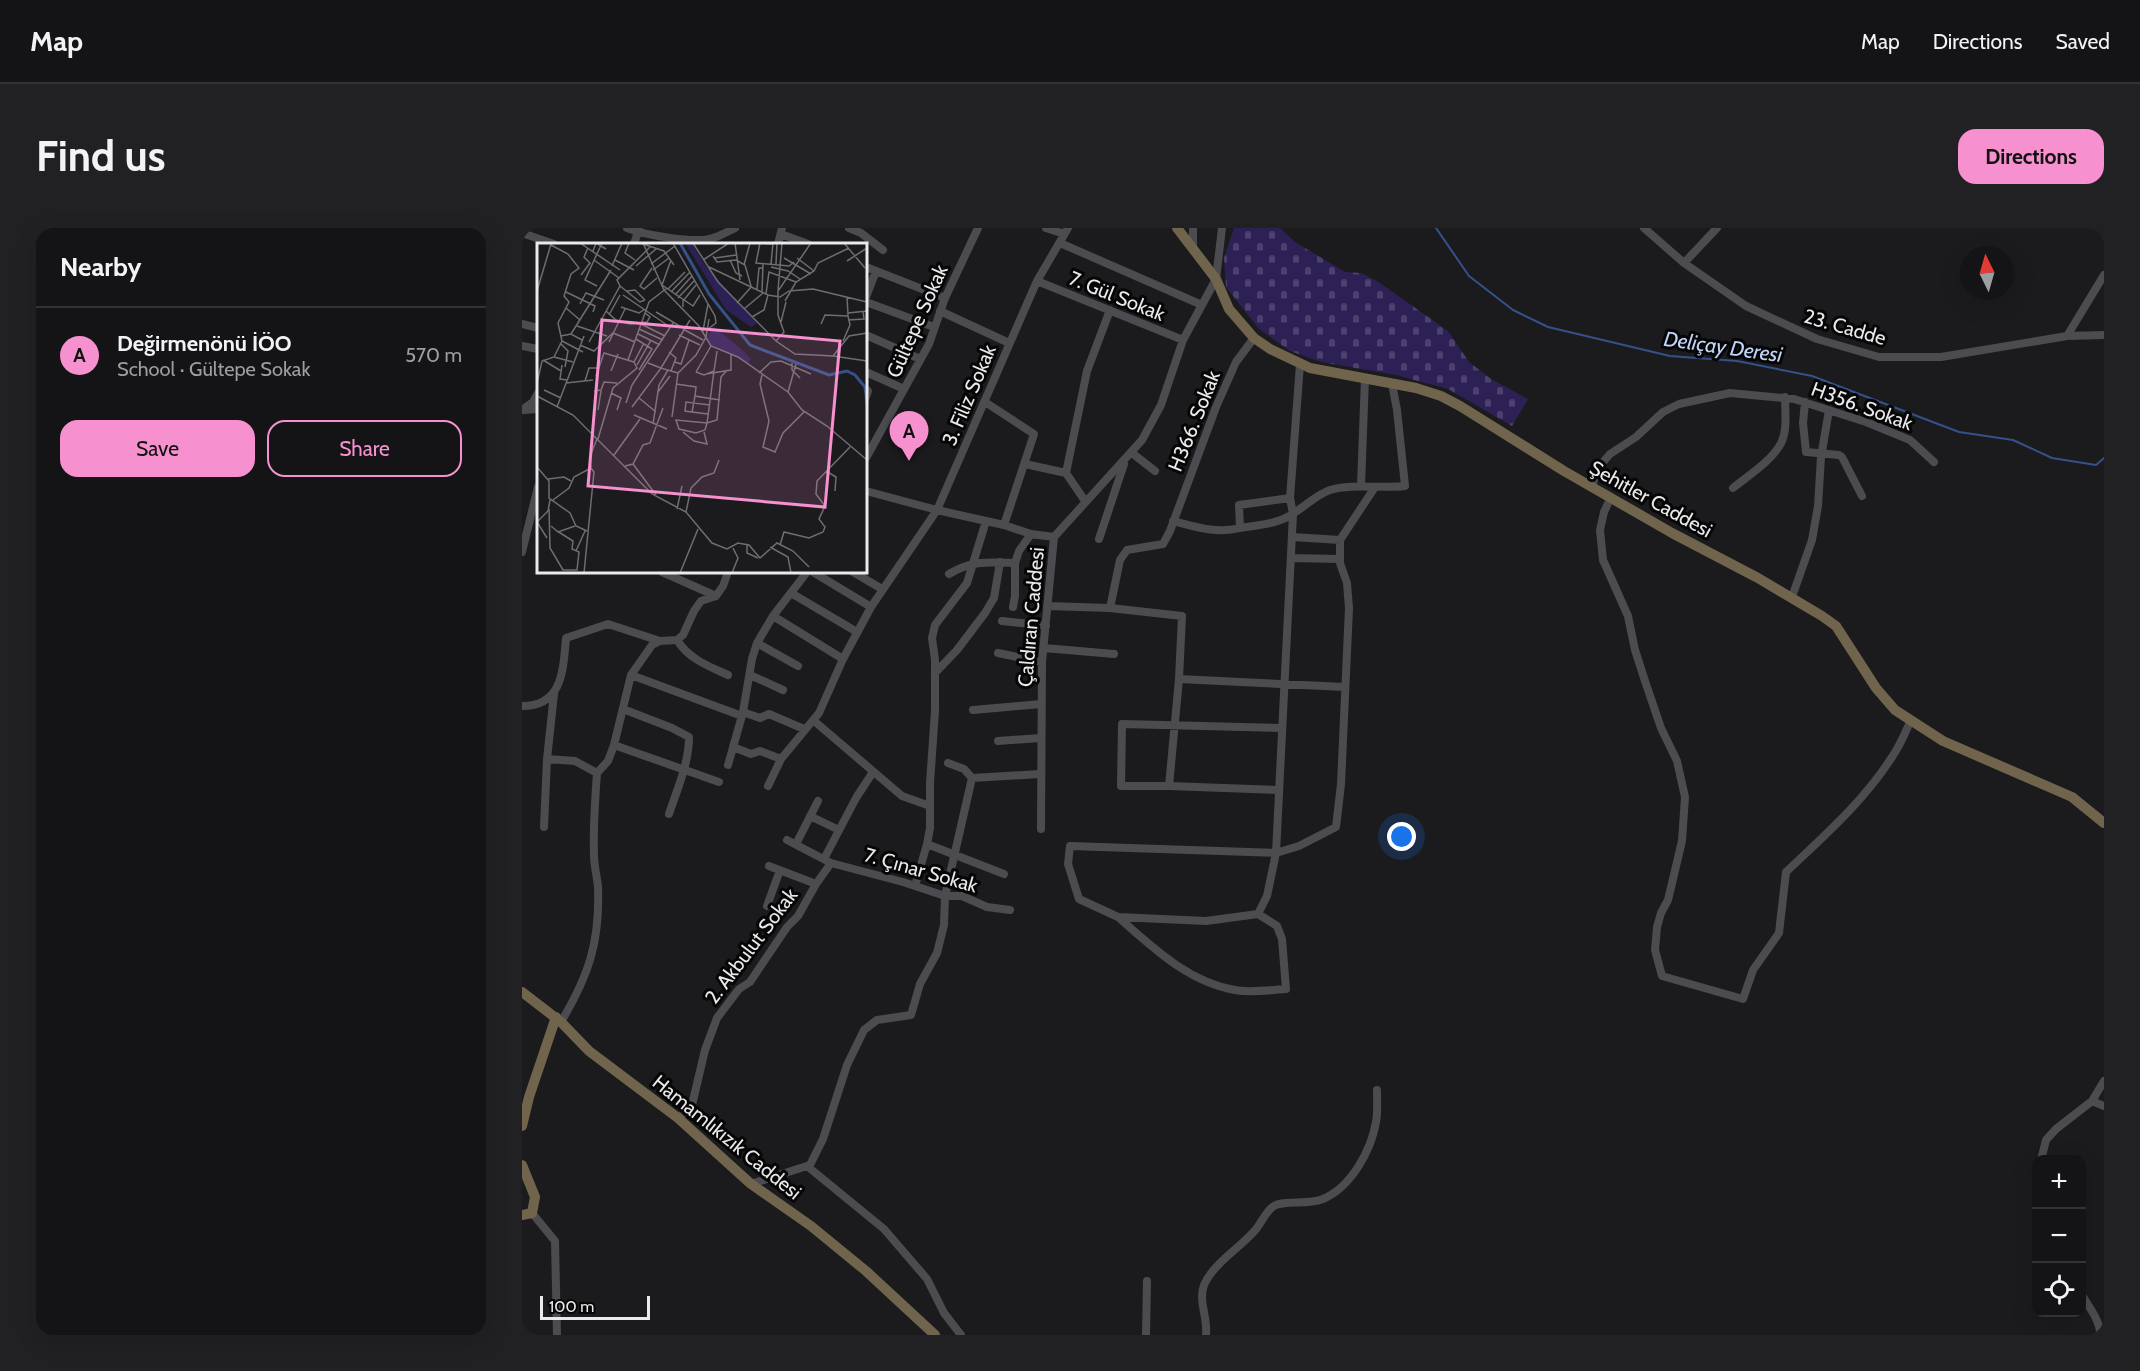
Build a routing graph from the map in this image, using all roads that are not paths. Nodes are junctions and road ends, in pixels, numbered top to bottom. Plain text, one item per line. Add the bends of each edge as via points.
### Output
1 (627, 228) edge
2 (735, 228) edge
3 (849, 228) edge
4 (1046, 228) edge
5 (1178, 228) edge
6 (1193, 228) edge
7 (1222, 228) edge
8 (1644, 228) edge
9 (1717, 228) edge
10 (974, 229) edge
11 (639, 230) edge
12 (781, 231) edge
13 (1066, 231) edge
14 (522, 233) edge
15 (697, 242) edge
16 (551, 243) edge
17 (806, 243) edge
18 (1060, 243) junction
19 (1192, 248) junction
20 (883, 250) dead end
21 (1684, 264) junction
22 (867, 267) edge
23 (876, 271) junction
24 (2104, 275) edge
25 (1216, 279) junction
26 (1038, 281) junction
27 (867, 294) edge
28 (945, 298) junction
29 (867, 302) edge
30 (1203, 305) junction
31 (940, 310) junction
32 (1110, 310) junction
33 (522, 324) edge
34 (934, 327) junction
35 (537, 328) edge
36 (867, 335) edge
37 (2104, 335) edge
38 (2067, 336) junction
39 (1254, 339) junction
40 (1183, 340) junction
41 (1009, 343) junction
42 (522, 345) edge
43 (537, 350) edge
44 (920, 359) junction
45 (1300, 364) junction
46 (867, 372) edge
47 (1365, 378) junction
48 (1392, 384) junction
49 (904, 389) junction
50 (537, 395) edge
51 (1785, 397) junction
52 (985, 402) junction
53 (1805, 402) junction
54 (523, 410) edge
55 (1829, 410) junction
56 (1822, 452) junction
57 (1132, 453) junction
58 (867, 456) edge
59 (1126, 460) junction
60 (1934, 462) dead end
61 (1025, 464) junction
62 (1155, 471) dead end
63 (1066, 472) junction
64 (1361, 486) junction
65 (1592, 486) junction
66 (1375, 488) junction
67 (1733, 488) dead end
68 (537, 491) edge
69 (867, 491) edge
70 (1862, 496) dead end
71 (1611, 497) junction
72 (1290, 498) junction
73 (1085, 501) junction
74 (937, 510) junction
75 (1293, 514) junction
76 (987, 521) junction
77 (1173, 521) junction
78 (1004, 525) junction
79 (1240, 528) junction
80 (1031, 534) junction
81 (1054, 537) junction
82 (1292, 537) junction
83 (1099, 539) dead end
84 (1340, 540) junction
85 (522, 549) edge
86 (1291, 558) junction
87 (1340, 559) junction
88 (1000, 562) junction
89 (975, 563) junction
90 (1015, 563) junction
91 (664, 573) edge
92 (728, 573) edge
93 (806, 573) edge
94 (815, 573) edge
95 (855, 573) edge
96 (949, 574) dead end
97 (882, 589) junction
98 (791, 593) junction
99 (716, 596) junction
100 (1792, 597) junction
101 (1047, 606) junction
102 (871, 607) junction
103 (1013, 607) dead end
104 (1110, 609) junction
105 (773, 616) junction
106 (1002, 621) dead end
107 (1046, 626) junction
108 (857, 632) junction
109 (677, 640) junction
110 (660, 641) junction
111 (757, 643) junction
112 (1044, 648) junction
113 (998, 653) dead end
114 (1114, 654) dead end
115 (843, 659) junction
116 (1042, 662) junction
117 (798, 666) dead end
118 (935, 673) junction
119 (631, 675) junction
120 (728, 675) dead end
121 (750, 675) junction
122 (1179, 679) junction
123 (1284, 685) junction
124 (1344, 687) junction
125 (783, 690) dead end
126 (554, 694) junction
127 (1041, 704) junction
128 (522, 706) edge
129 (623, 709) junction
130 (973, 710) dead end
131 (743, 714) junction
132 (813, 720) junction
133 (1911, 720) junction
134 (1175, 724) junction
135 (1282, 728) junction
136 (804, 729) junction
137 (1040, 738) junction
138 (998, 741) dead end
139 (614, 745) junction
140 (734, 747) junction
141 (547, 759) junction
142 (781, 759) junction
143 (948, 763) dead end
144 (728, 765) dead end
145 (684, 769) junction
146 (597, 772) junction
147 (873, 772) junction
148 (1040, 774) junction
149 (972, 778) junction
150 (719, 782) dead end
151 (768, 786) dead end
152 (1169, 786) junction
153 (1279, 790) junction
154 (818, 801) dead end
155 (930, 806) junction
156 (669, 814) dead end
157 (810, 816) junction
158 (2104, 823) edge
159 (544, 826) dead end
160 (1041, 829) dead end
161 (839, 830) junction
162 (787, 840) dead end
163 (796, 844) junction
164 (927, 844) junction
165 (1276, 853) junction
166 (955, 855) junction
167 (827, 861) junction
168 (769, 866) dead end
169 (780, 870) junction
170 (1004, 874) dead end
171 (816, 884) junction
172 (915, 886) junction
173 (945, 896) junction
174 (767, 906) dead end
175 (1010, 910) dead end
176 (1258, 914) junction
177 (1118, 917) junction
178 (522, 992) edge
179 (559, 1019) junction
180 (2104, 1081) edge
181 (1377, 1090) dead end
182 (2092, 1101) junction
183 (2104, 1106) edge
184 (678, 1118) junction
185 (522, 1126) edge
186 (2042, 1155) edge
187 (522, 1165) edge
188 (807, 1166) junction
189 (751, 1184) junction
190 (527, 1214) edge
191 (1147, 1281) dead end
192 (2086, 1301) edge
193 (556, 1335) edge
194 (935, 1335) edge
195 (961, 1335) edge
196 (1146, 1335) edge
197 (1206, 1335) edge
198 (2100, 1335) edge

1 - 11 street
2 - 15 street
3 - 20 street
4 - 13 street
5 - 19 street, Şehitler Caddesi
6 - 19 street
7 - 25 street, Çaldıran Caddesi
8 - 21 street, 23. Cadde
9 - 21 street
10 - 28 street, Gültepe Sokak
11 - 15 street
12 - 17 street
13 - 18 street, 3. Filiz Sokak
14 - 16 street
18 - 26 street, 3. Filiz Sokak
18 - 30 street
19 - 25 street, Şehitler Caddesi
21 - 38 street, 23. Cadde via 1746,306 1780,323 1817,339 1879,357 1941,357
22 - 23 street
23 - 27 street
23 - 28 street
24 - 38 street
25 - 30 street, Çaldıran Caddesi
25 - 39 street, Şehitler Caddesi via 1229,309
26 - 32 street, 7. Gül Sokak
26 - 41 street, 3. Filiz Sokak
28 - 31 street, Gültepe Sokak
29 - 34 street
30 - 40 street, Çaldıran Caddesi
31 - 34 street, Gültepe Sokak
31 - 41 street
32 - 40 street, 7. Gül Sokak
32 - 63 street via 1087,370
33 - 35 street
34 - 44 street, Gültepe Sokak
36 - 44 street
37 - 38 street, 23. Cadde
39 - 45 street, Şehitler Caddesi
39 - 77 street, H366. Sokak via 1236,362 1216,406
40 - 57 street, Çaldıran Caddesi via 1161,405
41 - 52 street, 3. Filiz Sokak
42 - 43 street
44 - 49 street, Gültepe Sokak
45 - 47 street, Şehitler Caddesi
45 - 72 street
46 - 49 street
47 - 48 street, Şehitler Caddesi
47 - 64 street
48 - 65 street, Şehitler Caddesi via 1441,396
48 - 66 street via 1405,486
49 - 58 street, Gültepe Sokak
50 - 54 street
51 - 53 street, H356. Sokak
51 - 65 street, H356. Sokak via 1730,393 1671,408 1610,454 1598,468
51 - 67 street via 1780,444 1762,465
52 - 61 street via 1034,434
52 - 74 street, 3. Filiz Sokak
53 - 55 street, H356. Sokak
53 - 56 street via 1806,452
55 - 56 street
55 - 60 street, H356. Sokak via 1910,440
56 - 70 street via 1842,457
56 - 100 street via 1812,540
57 - 59 street, Çaldıran Caddesi
57 - 62 street
59 - 73 street, Çaldıran Caddesi
59 - 83 street
61 - 63 street
61 - 78 street
63 - 73 street
64 - 66 street
64 - 75 street via 1318,495
65 - 71 street, Şehitler Caddesi
66 - 84 street
68 - 85 street
69 - 74 street
71 - 100 street, Şehitler Caddesi
71 - 133 street via 1600,530 1603,560 1628,616 1635,650 1661,728 1677,761 1685,797 1682,841 1668,900 1657,927 1655,950 1662,976 1743,999 1753,970 1779,933 1786,872 1877,779
72 - 75 street
72 - 79 street via 1239,505
73 - 81 street, Çaldıran Caddesi
74 - 76 street
74 - 97 street, 3. Filiz Sokak
75 - 79 street via 1276,522
75 - 82 street
76 - 78 street
76 - 89 street
77 - 79 street via 1215,531
77 - 104 street, H366. Sokak via 1163,544 1127,550 1120,560
78 - 80 street
80 - 81 street
80 - 90 street
81 - 101 street, Çaldıran Caddesi
82 - 84 street
82 - 86 street
84 - 87 street
86 - 87 street
86 - 123 street
87 - 124 street via 1349,608
88 - 89 street
88 - 90 street
88 - 118 street via 994,598 986,613
89 - 96 street
89 - 118 street via 967,583 935,625
90 - 103 street
91 - 99 street
92 - 99 street
93 - 98 street
94 - 102 street
95 - 97 street
97 - 102 street, 3. Filiz Sokak
98 - 105 street
98 - 108 street
99 - 109 street via 701,601
100 - 133 street, Şehitler Caddesi via 1836,626 1876,688 1895,710
101 - 104 street
101 - 107 street, Çaldıran Caddesi
102 - 108 street, 3. Filiz Sokak
104 - 122 street via 1182,616
105 - 111 street
105 - 115 street
106 - 107 street
107 - 112 street, Çaldıran Caddesi
108 - 115 street, 3. Filiz Sokak
109 - 110 street
109 - 120 street via 693,658
110 - 119 street via 652,645
110 - 126 street via 608,624 566,639 564,668
111 - 117 street
111 - 121 street
112 - 114 street
112 - 116 street, Çaldıran Caddesi
113 - 116 street
115 - 132 street, 3. Filiz Sokak via 824,705
116 - 127 street, Çaldıran Caddesi
118 - 155 street
119 - 129 street
119 - 131 street
121 - 125 street
121 - 131 street
122 - 123 street
122 - 134 street
123 - 124 street
123 - 135 street
124 - 165 street via 1336,827
126 - 128 street
126 - 141 street
127 - 130 street
127 - 137 street, Çaldıran Caddesi
129 - 139 street
129 - 145 street via 689,737
131 - 136 street via 760,718 769,714
131 - 140 street
132 - 136 street, 3. Filiz Sokak
132 - 147 street
133 - 158 street, Şehitler Caddesi via 1943,741 2072,797
134 - 135 street
134 - 152 street
134 - 152 street via 1122,724 1121,786
135 - 153 street
136 - 142 street, 3. Filiz Sokak
137 - 138 street
137 - 148 street, Çaldıran Caddesi
139 - 145 street
139 - 146 street via 608,761
140 - 142 street
140 - 144 street
141 - 146 street via 575,761
141 - 159 street
142 - 151 street, 3. Filiz Sokak
143 - 149 street via 964,769
145 - 150 street
145 - 156 street
146 - 179 street via 594,856 598,918 588,968 579,991
147 - 155 street via 902,796
147 - 161 street
148 - 149 street
148 - 160 street, Çaldıran Caddesi
149 - 166 street
152 - 153 street
153 - 165 street
154 - 157 street
155 - 164 street
157 - 161 street
157 - 163 street
161 - 167 street
162 - 163 street, 7. Çınar Sokak
163 - 167 street, 7. Çınar Sokak
164 - 166 street
164 - 172 street
165 - 176 street via 1267,897
165 - 177 street via 1070,846 1068,864 1079,898
166 - 170 street
166 - 173 street
167 - 171 street, 2. Akbulut Sokak
167 - 172 street, 7. Çınar Sokak
168 - 169 street
169 - 171 street
169 - 174 street
171 - 184 street, 2. Akbulut Sokak via 750,982 717,1018 692,1105
172 - 173 street, 7. Çınar Sokak
173 - 175 street, 7. Çınar Sokak via 963,896 987,907
173 - 188 street via 944,925 937,953 920,984 911,1015 877,1020 864,1030 847,1065 823,1139
176 - 177 street via 1206,921
176 - 177 street via 1277,926 1282,939 1286,989 1236,991 1197,979
178 - 179 street, Hamamlıkızık Caddesi
179 - 184 street, Hamamlıkızık Caddesi via 589,1051
179 - 185 street
180 - 182 street
181 - 197 street via 1377,1120 1371,1142 1350,1179 1323,1199 1272,1207 1256,1230 1212,1273 1202,1300
182 - 183 street
182 - 186 street via 2056,1129 2046,1140
184 - 189 street, Hamamlıkızık Caddesi
187 - 190 street via 535,1197
188 - 189 street
188 - 195 street via 884,1229 927,1279 944,1313
189 - 194 street, Hamamlıkızık Caddesi via 866,1271
190 - 193 street via 555,1241
191 - 196 street
192 - 198 street

